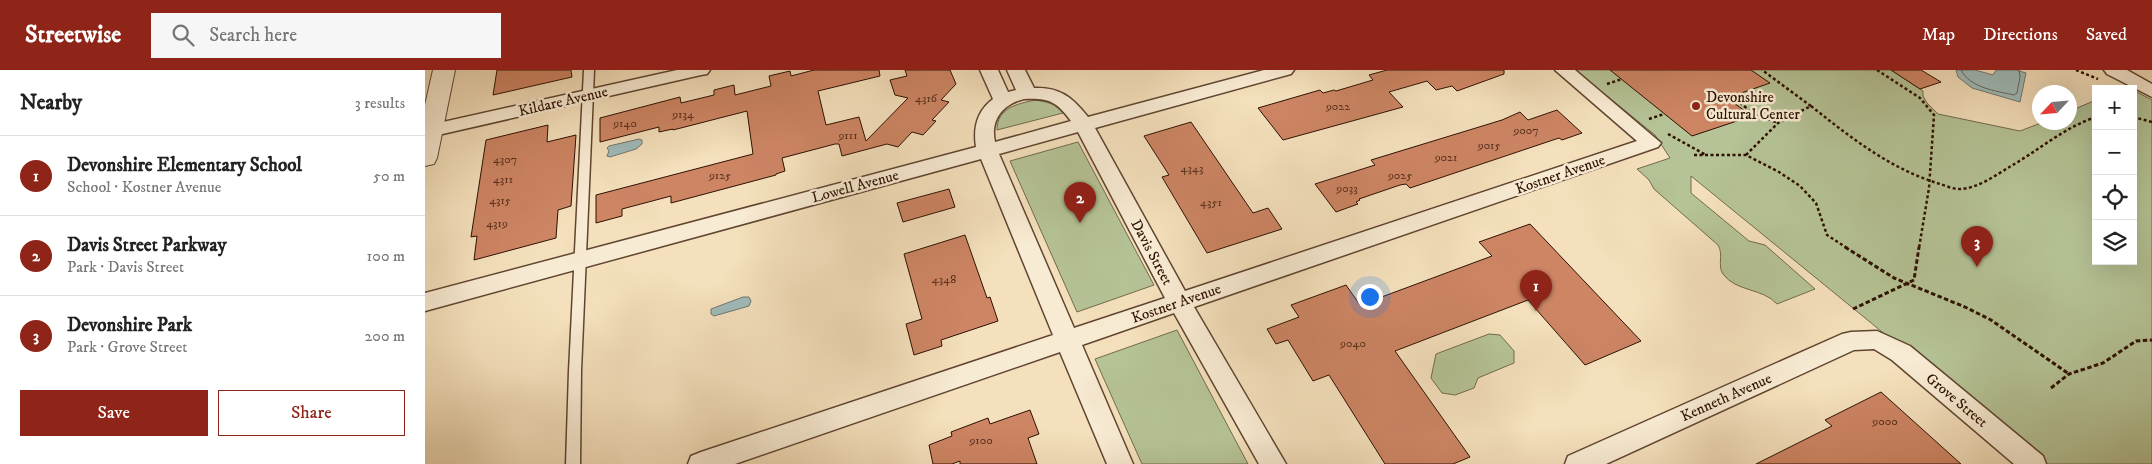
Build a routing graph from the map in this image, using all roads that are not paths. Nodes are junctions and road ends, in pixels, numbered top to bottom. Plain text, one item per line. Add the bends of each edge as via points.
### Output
1 (444, 70) edge
2 (589, 70) edge
3 (701, 70) edge
4 (989, 70) edge
5 (1016, 70) edge
6 (1285, 70) edge
7 (1564, 70) edge
8 (2113, 70) edge
9 (2152, 91) edge
10 (1027, 93) junction
11 (588, 95) junction
12 (1003, 99) junction
13 (1083, 124) junction
14 (428, 131) edge
15 (987, 150) junction
16 (425, 158) edge
17 (581, 260) junction
18 (425, 302) edge
19 (1179, 302) junction
20 (1067, 340) junction
21 (1877, 340) joint
22 (573, 464) edge
23 (701, 464) edge
24 (1120, 464) edge
25 (1273, 464) edge
26 (1578, 464) edge
27 (2033, 464) edge

1 - 14 street
2 - 11 lane
3 - 11 street, Kildare Avenue
4 - 12 street
5 - 10 street
6 - 13 street, Lowell Avenue
7 - 19 street, Kostner Avenue via 1651,143
8 - 9 street
10 - 12 street, Davis Street
10 - 13 street, Davis Street via 1062,99
11 - 14 street, Kildare Avenue
11 - 17 lane
12 - 15 street via 992,109 985,123 983,137
13 - 15 street, Lowell Avenue
13 - 19 street, Davis Street
14 - 16 street
15 - 17 street, Lowell Avenue
15 - 20 street
17 - 18 street, Lowell Avenue
17 - 22 lane
19 - 20 street, Kostner Avenue
19 - 25 street, Davis Street
20 - 23 street, Kostner Avenue
20 - 24 street
21 - 26 street, Kenneth Avenue via 1851,341
21 - 27 street, Grove Street via 1901,353

